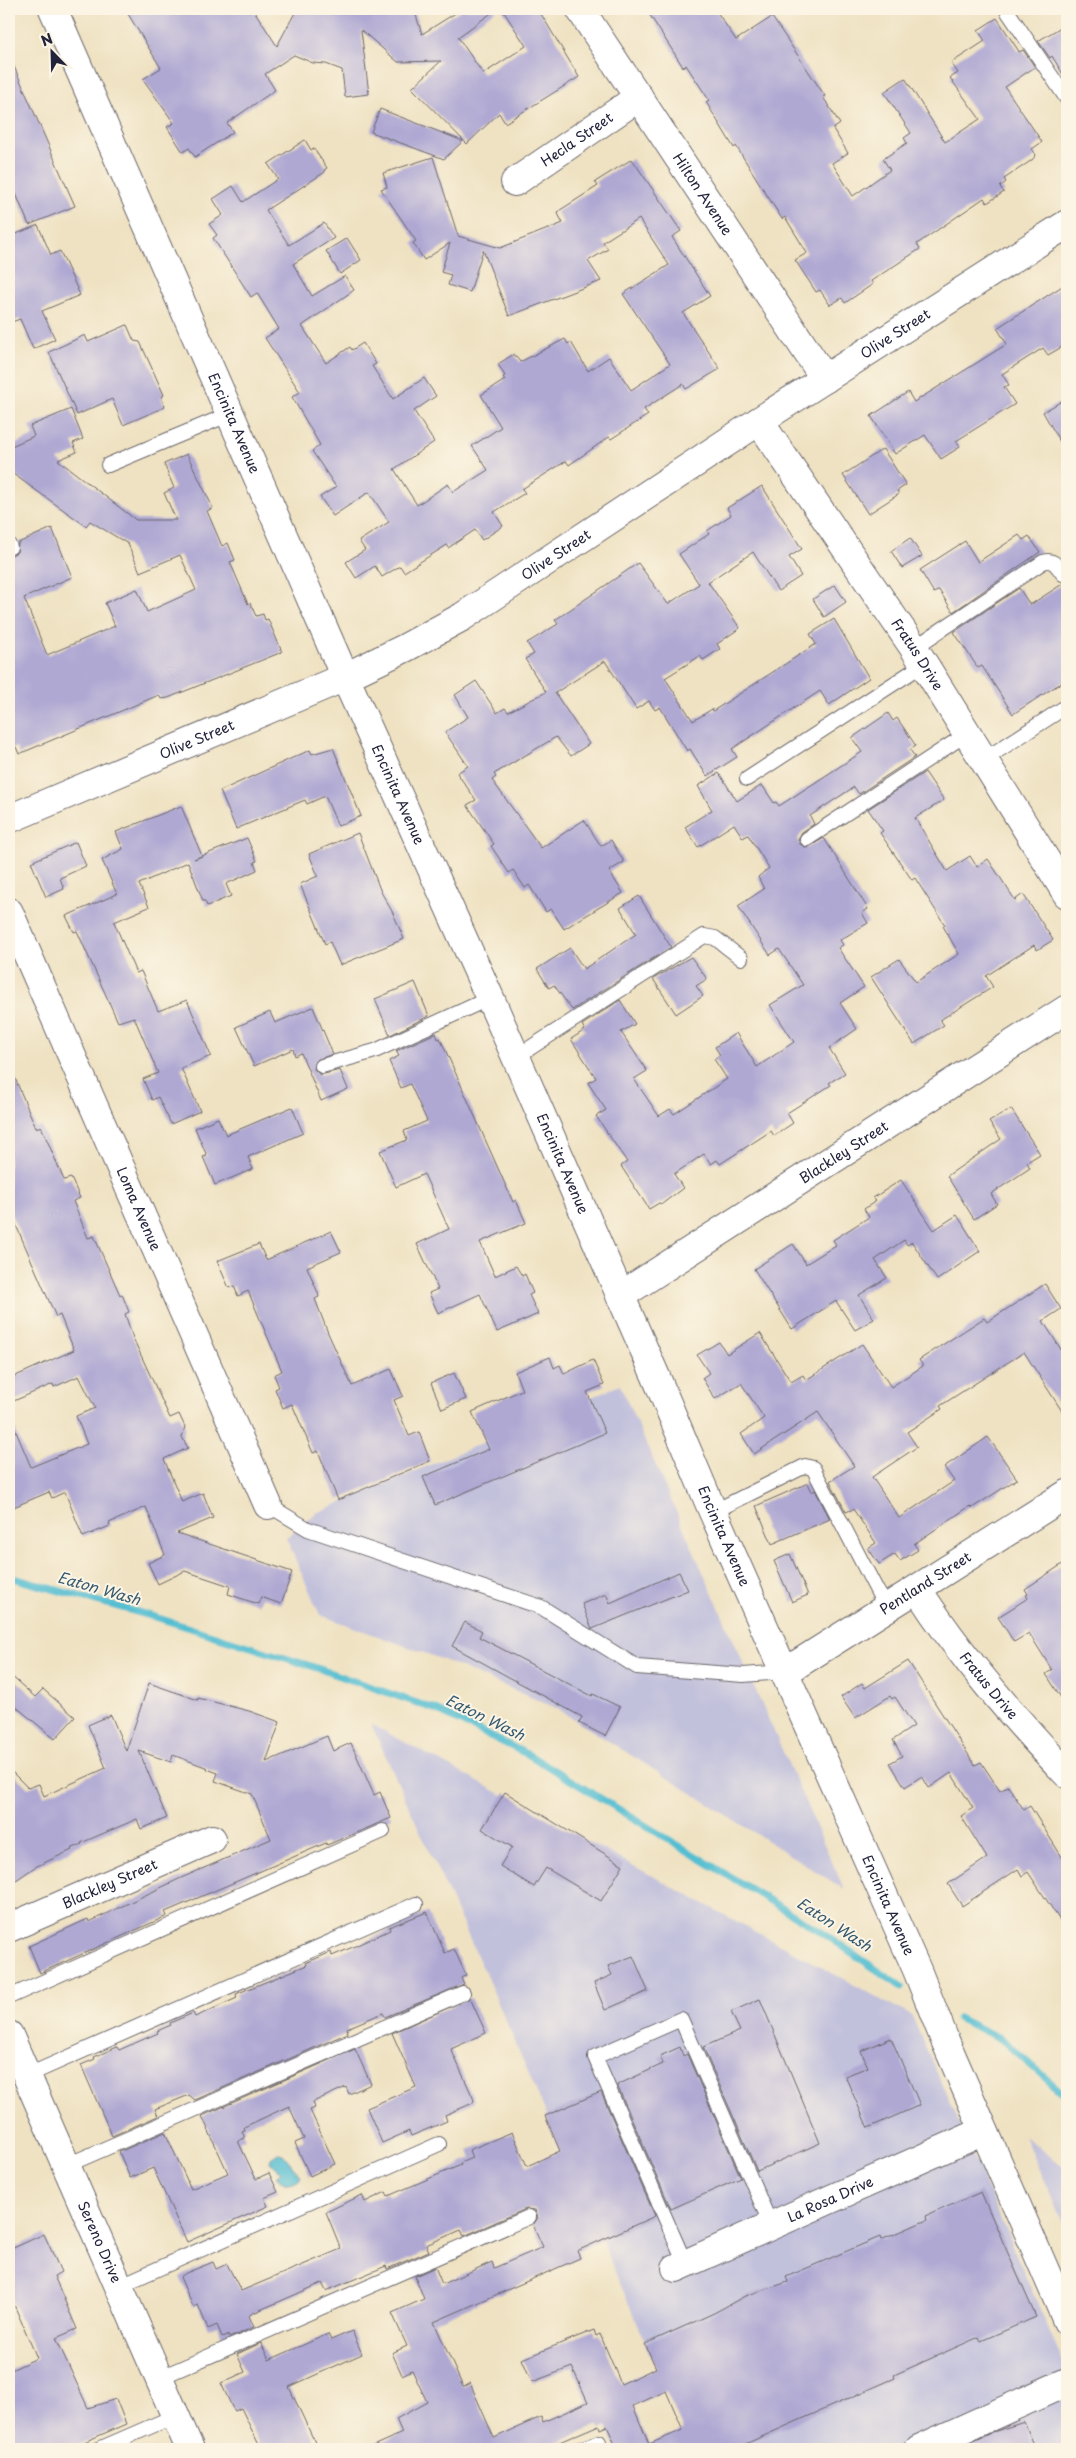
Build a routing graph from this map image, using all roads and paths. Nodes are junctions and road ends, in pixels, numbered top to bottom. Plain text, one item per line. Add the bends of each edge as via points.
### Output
1 (53, 9) edge
2 (580, 9) edge
3 (1006, 9) edge
4 (639, 97) junction
5 (1067, 99) edge
6 (515, 182) dead end
7 (1067, 224) edge
8 (825, 379) junction
9 (230, 414) junction
10 (760, 421) junction
11 (108, 465) dead end
12 (1062, 574) dead end
13 (919, 656) junction
14 (345, 677) junction
15 (1067, 706) edge
16 (968, 733) junction
17 (985, 759) junction
18 (747, 779) dead end
19 (9, 819) edge
20 (807, 839) dead end
21 (1067, 894) edge
22 (9, 912) edge
23 (741, 958) dead end
24 (490, 998) junction
25 (1067, 1009) edge
26 (516, 1057) junction
27 (322, 1066) dead end
28 (620, 1296) junction
29 (1067, 1494) edge
30 (268, 1505) joint
31 (713, 1512) junction
32 (918, 1590) junction
33 (886, 1608) junction
34 (785, 1672) junction
35 (1067, 1774) edge
36 (383, 1831) dead end
37 (212, 1839) dead end
38 (416, 1904) dead end
39 (9, 1928) edge
40 (463, 1993) dead end
41 (9, 1997) edge
42 (9, 2035) edge
43 (26, 2076) junction
44 (984, 2132) junction
45 (439, 2144) dead end
46 (65, 2166) junction
47 (529, 2217) dead end
48 (771, 2226) junction
49 (680, 2266) joint
50 (119, 2286) junction
51 (1067, 2321) edge
52 (159, 2378) junction
53 (1067, 2382) edge
54 (175, 2416) junction
55 (599, 2442) dead end
56 (99, 2449) edge
57 (190, 2449) edge
58 (582, 2449) edge
59 (919, 2449) edge

1 - 9 street, Encinita Avenue
2 - 4 street, Hilton Avenue
3 - 5 lane
4 - 6 street, Hecla Street
4 - 8 street, Hilton Avenue
7 - 8 street, Olive Street
8 - 10 street, Olive Street
9 - 11 lane
9 - 14 street, Encinita Avenue
10 - 13 street, Fratus Drive
10 - 14 street, Olive Street via 462,617
12 - 13 lane via 1054,562 1043,562
13 - 16 street, Fratus Drive
13 - 18 lane
14 - 19 street, Olive Street
14 - 24 street, Encinita Avenue
15 - 17 lane
16 - 17 street, Fratus Drive
16 - 20 lane
17 - 21 street, Fratus Drive
22 - 30 street, Loma Avenue
23 - 26 lane via 714,938 704,936
24 - 26 street, Encinita Avenue
24 - 27 lane via 375,1050
25 - 28 street, Blackley Street
26 - 28 street, Encinita Avenue
28 - 31 street, Encinita Avenue
29 - 32 street, Pentland Street
30 - 34 lane via 308,1528 541,1607 637,1667 743,1675
31 - 33 lane via 804,1466 813,1468
31 - 34 street, Encinita Avenue
32 - 33 street, Pentland Street
32 - 35 street, Fratus Drive via 972,1669
33 - 34 street, Pentland Street
34 - 44 street, Encinita Avenue via 917,1970
36 - 41 lane
37 - 39 street, Blackley Street
38 - 43 lane
40 - 46 lane
42 - 43 street, Sereno Drive
43 - 46 street, Sereno Drive
44 - 48 street, La Rosa Drive
44 - 51 street, Encinita Avenue
45 - 50 lane
46 - 50 street, Sereno Drive
47 - 52 lane
48 - 49 street, La Rosa Drive
48 - 49 lane via 681,2019 595,2057
50 - 52 street, Sereno Drive
52 - 54 street, Sereno Drive
53 - 59 street
54 - 56 lane
54 - 57 street, Sereno Drive
55 - 58 lane

